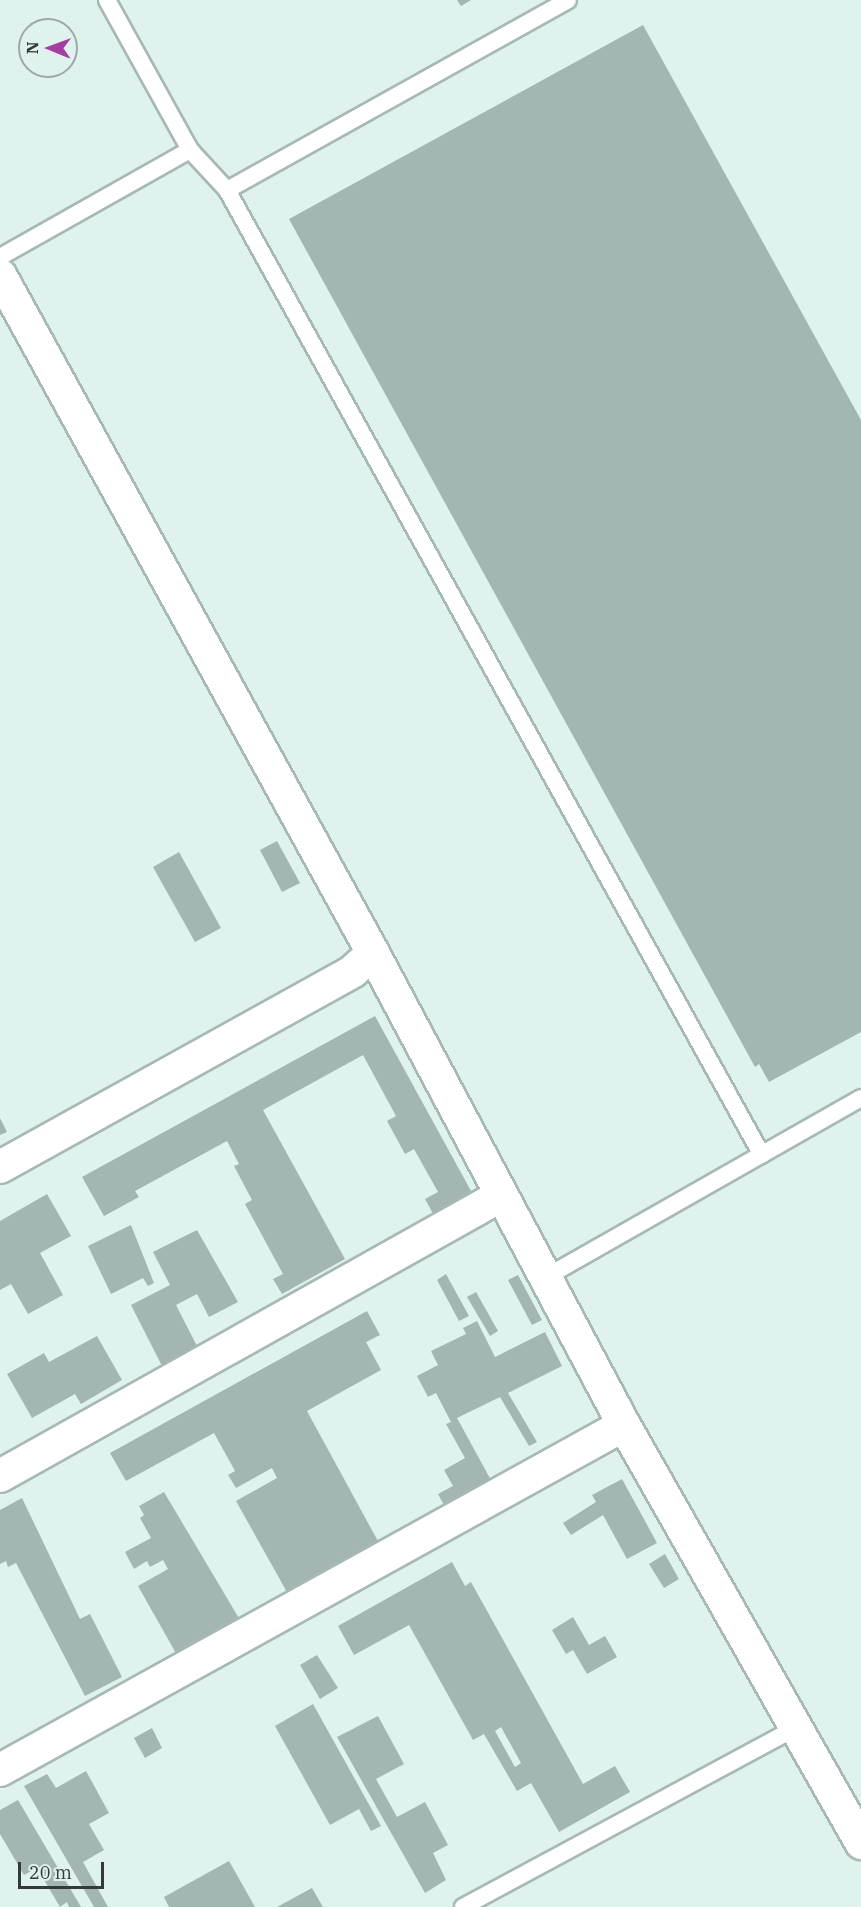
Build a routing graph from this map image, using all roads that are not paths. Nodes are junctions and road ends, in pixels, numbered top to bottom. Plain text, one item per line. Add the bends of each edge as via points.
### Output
1 (107, 0) edge
2 (568, 0) edge
3 (190, 150) junction
4 (227, 190) junction
5 (0, 257) edge
6 (0, 275) edge
7 (373, 953) junction
8 (861, 1098) edge
9 (762, 1155) junction
10 (0, 1167) edge
11 (502, 1195) junction
12 (546, 1277) junction
13 (624, 1425) junction
14 (0, 1476) edge
15 (797, 1727) junction
16 (0, 1770) edge
17 (861, 1843) edge
18 (463, 1907) edge

1 - 3 lane
2 - 4 lane
3 - 4 lane
3 - 5 lane
4 - 9 lane
6 - 7 street
7 - 10 street via 353,971
7 - 11 street
8 - 9 lane
9 - 12 lane
11 - 12 street
11 - 14 street
12 - 13 street
13 - 15 street
13 - 16 street
15 - 17 street
15 - 18 lane

